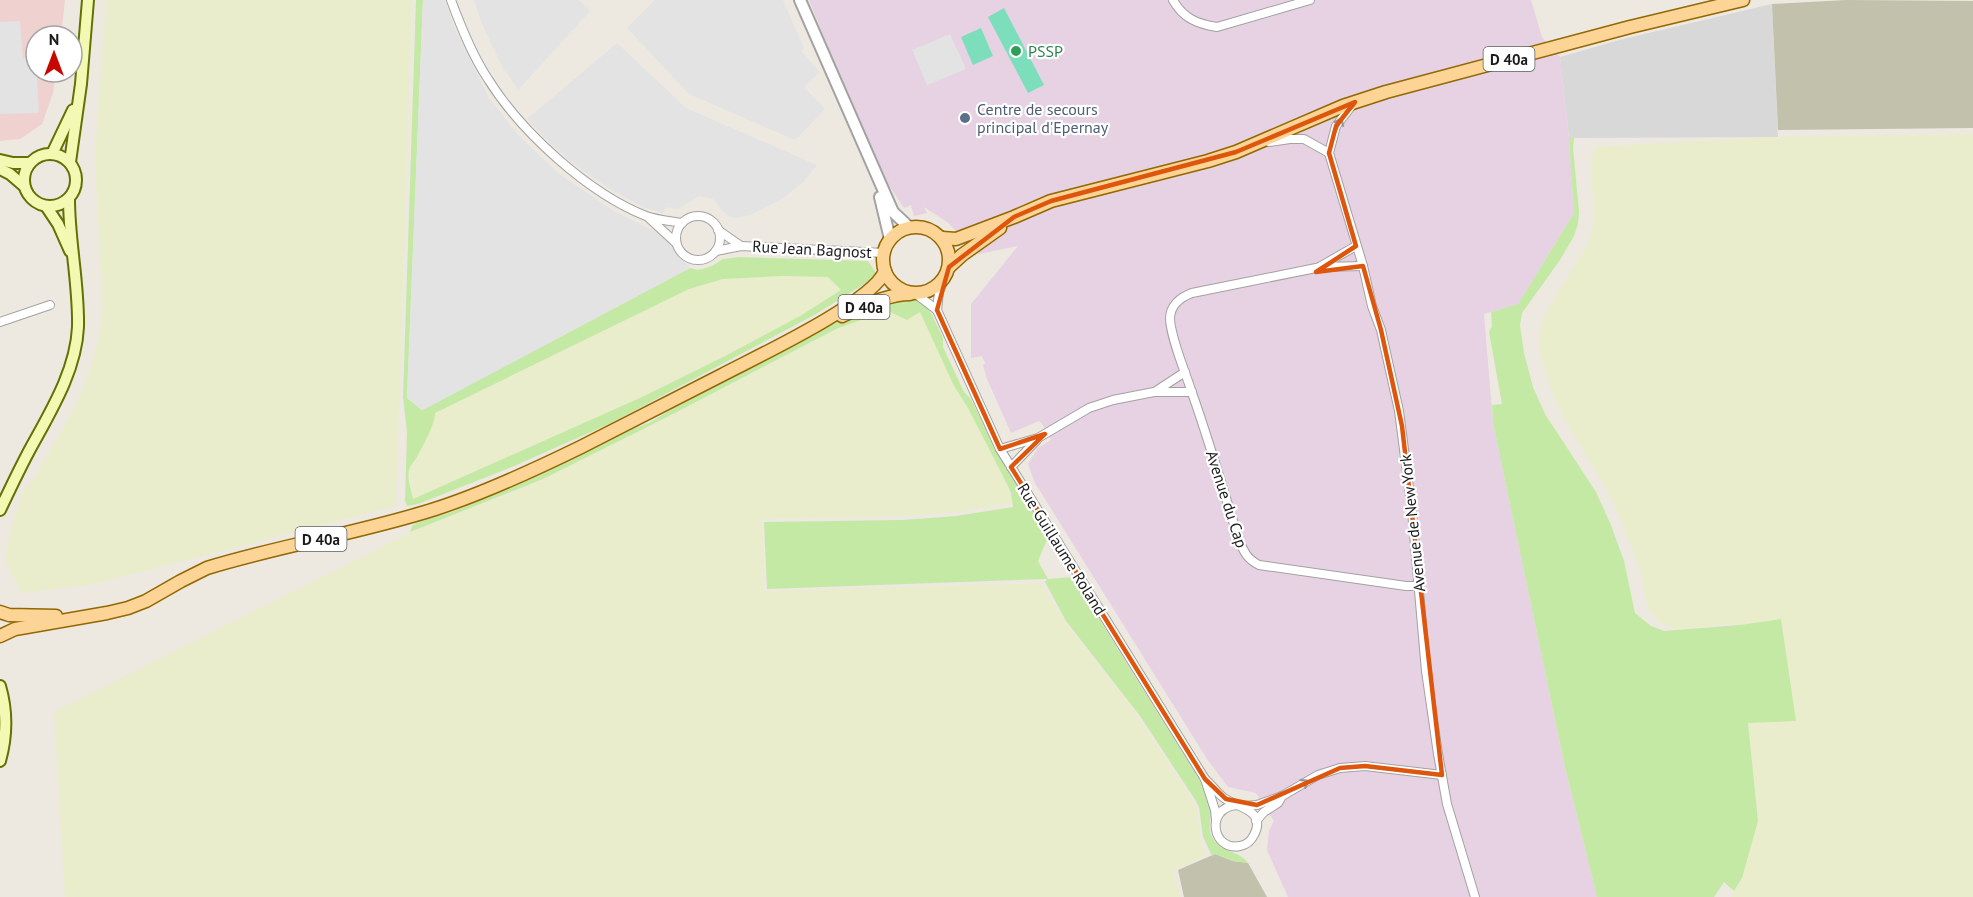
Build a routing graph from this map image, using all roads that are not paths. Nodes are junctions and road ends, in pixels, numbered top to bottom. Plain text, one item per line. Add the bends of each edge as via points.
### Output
1 (88, 0) edge
2 (451, 0) edge
3 (800, 0) edge
4 (1173, 0) edge
5 (1310, 0) edge
6 (1743, 0) edge
7 (84, 48) edge
8 (81, 84) joint
9 (1355, 102) junction
10 (1262, 143) junction
11 (1329, 153) junction
12 (52, 154) junction
13 (0, 160) edge
14 (70, 162) junction
15 (30, 163) junction
16 (0, 169) edge
17 (877, 179) junction
18 (24, 186) junction
19 (69, 199) junction
20 (46, 206) junction
21 (648, 217) junction
22 (1014, 217) junction
23 (682, 223) junction
24 (910, 228) junction
25 (718, 230) junction
26 (942, 238) junction
27 (890, 239) junction
28 (676, 243) junction
29 (741, 246) junction
30 (1356, 246) junction
31 (716, 251) junction
32 (884, 253) junction
33 (73, 261) junction
34 (1363, 266) junction
35 (949, 267) junction
36 (1321, 267) junction
37 (885, 272) junction
38 (943, 281) junction
39 (913, 294) junction
40 (50, 305) dead end
41 (937, 310) junction
42 (0, 322) edge
43 (818, 325) junction
44 (1185, 372) junction
45 (1154, 392) junction
46 (1192, 392) junction
47 (1038, 438) junction
48 (1000, 449) junction
49 (1011, 467) junction
50 (1, 508) edge
51 (0, 517) edge
52 (1419, 586) junction
53 (0, 612) edge
54 (88, 616) junction
55 (0, 636) edge
56 (0, 686) edge
57 (2, 709) edge
58 (0, 761) edge
59 (1442, 775) junction
60 (1205, 779) junction
61 (1282, 796) junction
62 (1239, 805) junction
63 (1216, 820) junction
64 (1256, 821) junction
65 (1475, 897) edge

1 - 7 main road
2 - 21 street, Rue Jean Bagnost via 488,79 513,115 585,182
3 - 17 street
4 - 5 street via 1191,20 1217,27
6 - 9 main road, D 40a
8 - 12 main road
8 - 14 main road
9 - 10 main road, D 40a
11 -> 9 street via 1336,126
10 - 11 street via 1304,139
10 - 22 main road, D 40a via 1208,161 1051,201
11 - 30 street, Avenue de New York
12 - 14 main road
12 - 15 main road
13 - 15 main road
14 - 19 main road via 77,176
15 - 18 main road
16 - 18 main road
17 - 24 street via 893,212
17 - 27 street
18 - 20 main road via 32,199
19 - 20 main road via 54,207
19 - 33 main road
20 - 33 main road
21 - 23 street, Rue Jean Bagnost
21 - 28 street, Rue Jean Bagnost
22 - 26 main road, D 40a via 956,239
22 - 35 main road, D 40a
23 - 25 street, Rue Jean Bagnost via 702,217
23 - 28 street
24 - 26 main road via 926,229
24 - 27 main road
25 - 29 street, Rue Jean Bagnost
25 - 31 street
26 - 35 main road via 950,255
27 - 32 main road
28 - 31 street, Rue Jean Bagnost via 690,259 704,259
29 - 31 street, Rue Jean Bagnost
29 - 32 street, Rue Jean Bagnost
30 - 34 street, Avenue de New York
30 - 36 street
32 - 37 main road
33 - 50 main road via 78,328 73,356 51,412
34 - 36 street
34 - 52 street, Avenue de New York via 1402,426
35 - 38 main road
36 - 44 street, Avenue du Cap via 1183,296 1173,306 1170,319
37 - 39 main road via 893,285
37 - 43 main road, D 40a via 866,293
38 - 39 main road via 927,292
38 - 41 street
39 - 41 street
39 - 43 main road, D 40a via 883,300
40 - 42 street
41 - 48 street, Rue Guillaume Roland
43 - 54 main road, D 40a via 555,459 463,499 404,518 219,564 146,601
44 - 45 street
44 - 46 street, Avenue du Cap
45 - 46 street
45 - 47 street via 1089,408
46 - 52 street, Avenue du Cap via 1239,540 1251,561 1259,566
47 - 48 street
47 - 49 street
48 - 49 street, Rue Guillaume Roland
49 - 60 street, Rue Guillaume Roland
50 - 51 main road
52 - 59 street, Avenue de New York via 1426,670
53 - 54 main road, D 40a via 30,617
54 - 55 main road, D 40a via 15,629
56 - 57 main road
57 - 58 main road via 5,735
61 -> 59 street via 1318,775 1340,768 1365,766
59 - 65 street, Avenue de New York
60 - 62 street, Rue Guillaume Roland
60 - 63 street, Rue Guillaume Roland
61 - 62 street via 1257,805
61 - 64 street
62 - 63 street via 1226,807
62 - 64 street
63 - 64 street via 1220,840 1237,847 1253,838

